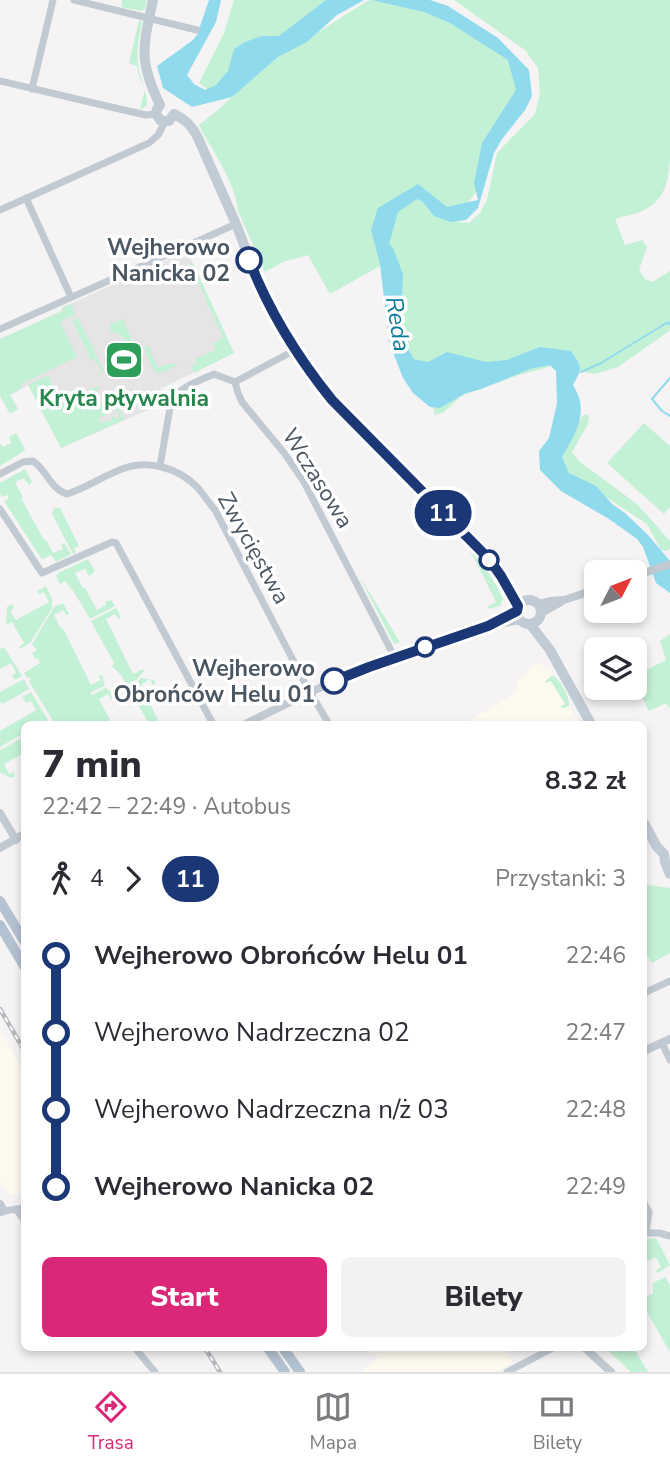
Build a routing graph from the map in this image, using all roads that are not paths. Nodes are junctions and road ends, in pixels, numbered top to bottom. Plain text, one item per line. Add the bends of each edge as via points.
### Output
1 (53, 0) edge
2 (74, 0) edge
3 (153, 0) edge
4 (149, 18) junction
5 (197, 30) dead end
6 (0, 81) edge
7 (32, 89) junction
8 (158, 109) junction
9 (174, 114) junction
10 (165, 122) junction
11 (26, 198) junction
12 (0, 210) edge
13 (236, 224) junction
14 (71, 297) junction
15 (0, 329) edge
16 (295, 350) junction
17 (235, 382) junction
18 (160, 466) junction
19 (0, 474) edge
20 (0, 509) edge
21 (670, 564) edge
22 (648, 572) edge
23 (584, 593) edge
24 (528, 612) junction
25 (395, 657) junction
26 (310, 692) junction
27 (211, 721) edge
28 (251, 721) edge
29 (327, 721) edge
30 (589, 721) edge
31 (0, 813) edge
32 (647, 829) edge
33 (21, 836) edge
34 (21, 838) edge
35 (0, 848) edge
36 (670, 874) edge
37 (0, 901) edge
38 (0, 925) edge
39 (21, 937) edge
40 (21, 961) edge
41 (670, 981) edge
42 (647, 992) edge
43 (666, 1041) edge
44 (647, 1050) edge
45 (670, 1060) edge
46 (2, 1209) edge
47 (20, 1209) edge
48 (647, 1233) edge
49 (670, 1236) edge
50 (138, 1351) edge
51 (270, 1351) edge
52 (285, 1351) edge
53 (547, 1351) edge
54 (588, 1351) edge
55 (155, 1372) edge
56 (285, 1372) edge
57 (300, 1372) edge
58 (507, 1372) edge
59 (611, 1372) edge

1 - 7 street
2 - 4 street
3 - 4 main road
4 - 5 street
4 - 8 main road via 145,65
6 - 7 street
7 - 8 street via 146,115
8 - 9 main road via 170,105
8 - 10 main road via 157,118
9 - 10 main road
9 - 13 main road via 192,126
10 - 11 street via 149,143
11 - 12 street
11 - 14 street
13 - 14 street
13 - 16 main road via 259,284
14 - 15 street
16 - 17 street
16 - 24 main road via 332,400 482,552
17 - 18 street via 214,374 175,394
17 - 25 street, Wczasowa via 243,402 309,491
18 - 19 street, Zwycięstwa via 126,467 67,494 33,461
18 - 26 street, Zwycięstwa via 179,472 215,510
20 - 27 street via 42,573 116,543
21 - 22 street
23 - 24 street
24 - 25 street
24 - 30 main road
25 - 26 street
26 - 28 street
26 - 29 street, Zwycięstwa
31 - 33 street
32 - 36 main road
34 - 35 street
37 - 39 main road
38 - 40 main road
41 - 42 street
43 - 44 street
43 - 45 street
46 - 47 street
48 - 49 street
50 - 55 street
51 - 56 main road
52 - 57 main road
53 - 58 street
54 - 59 street

